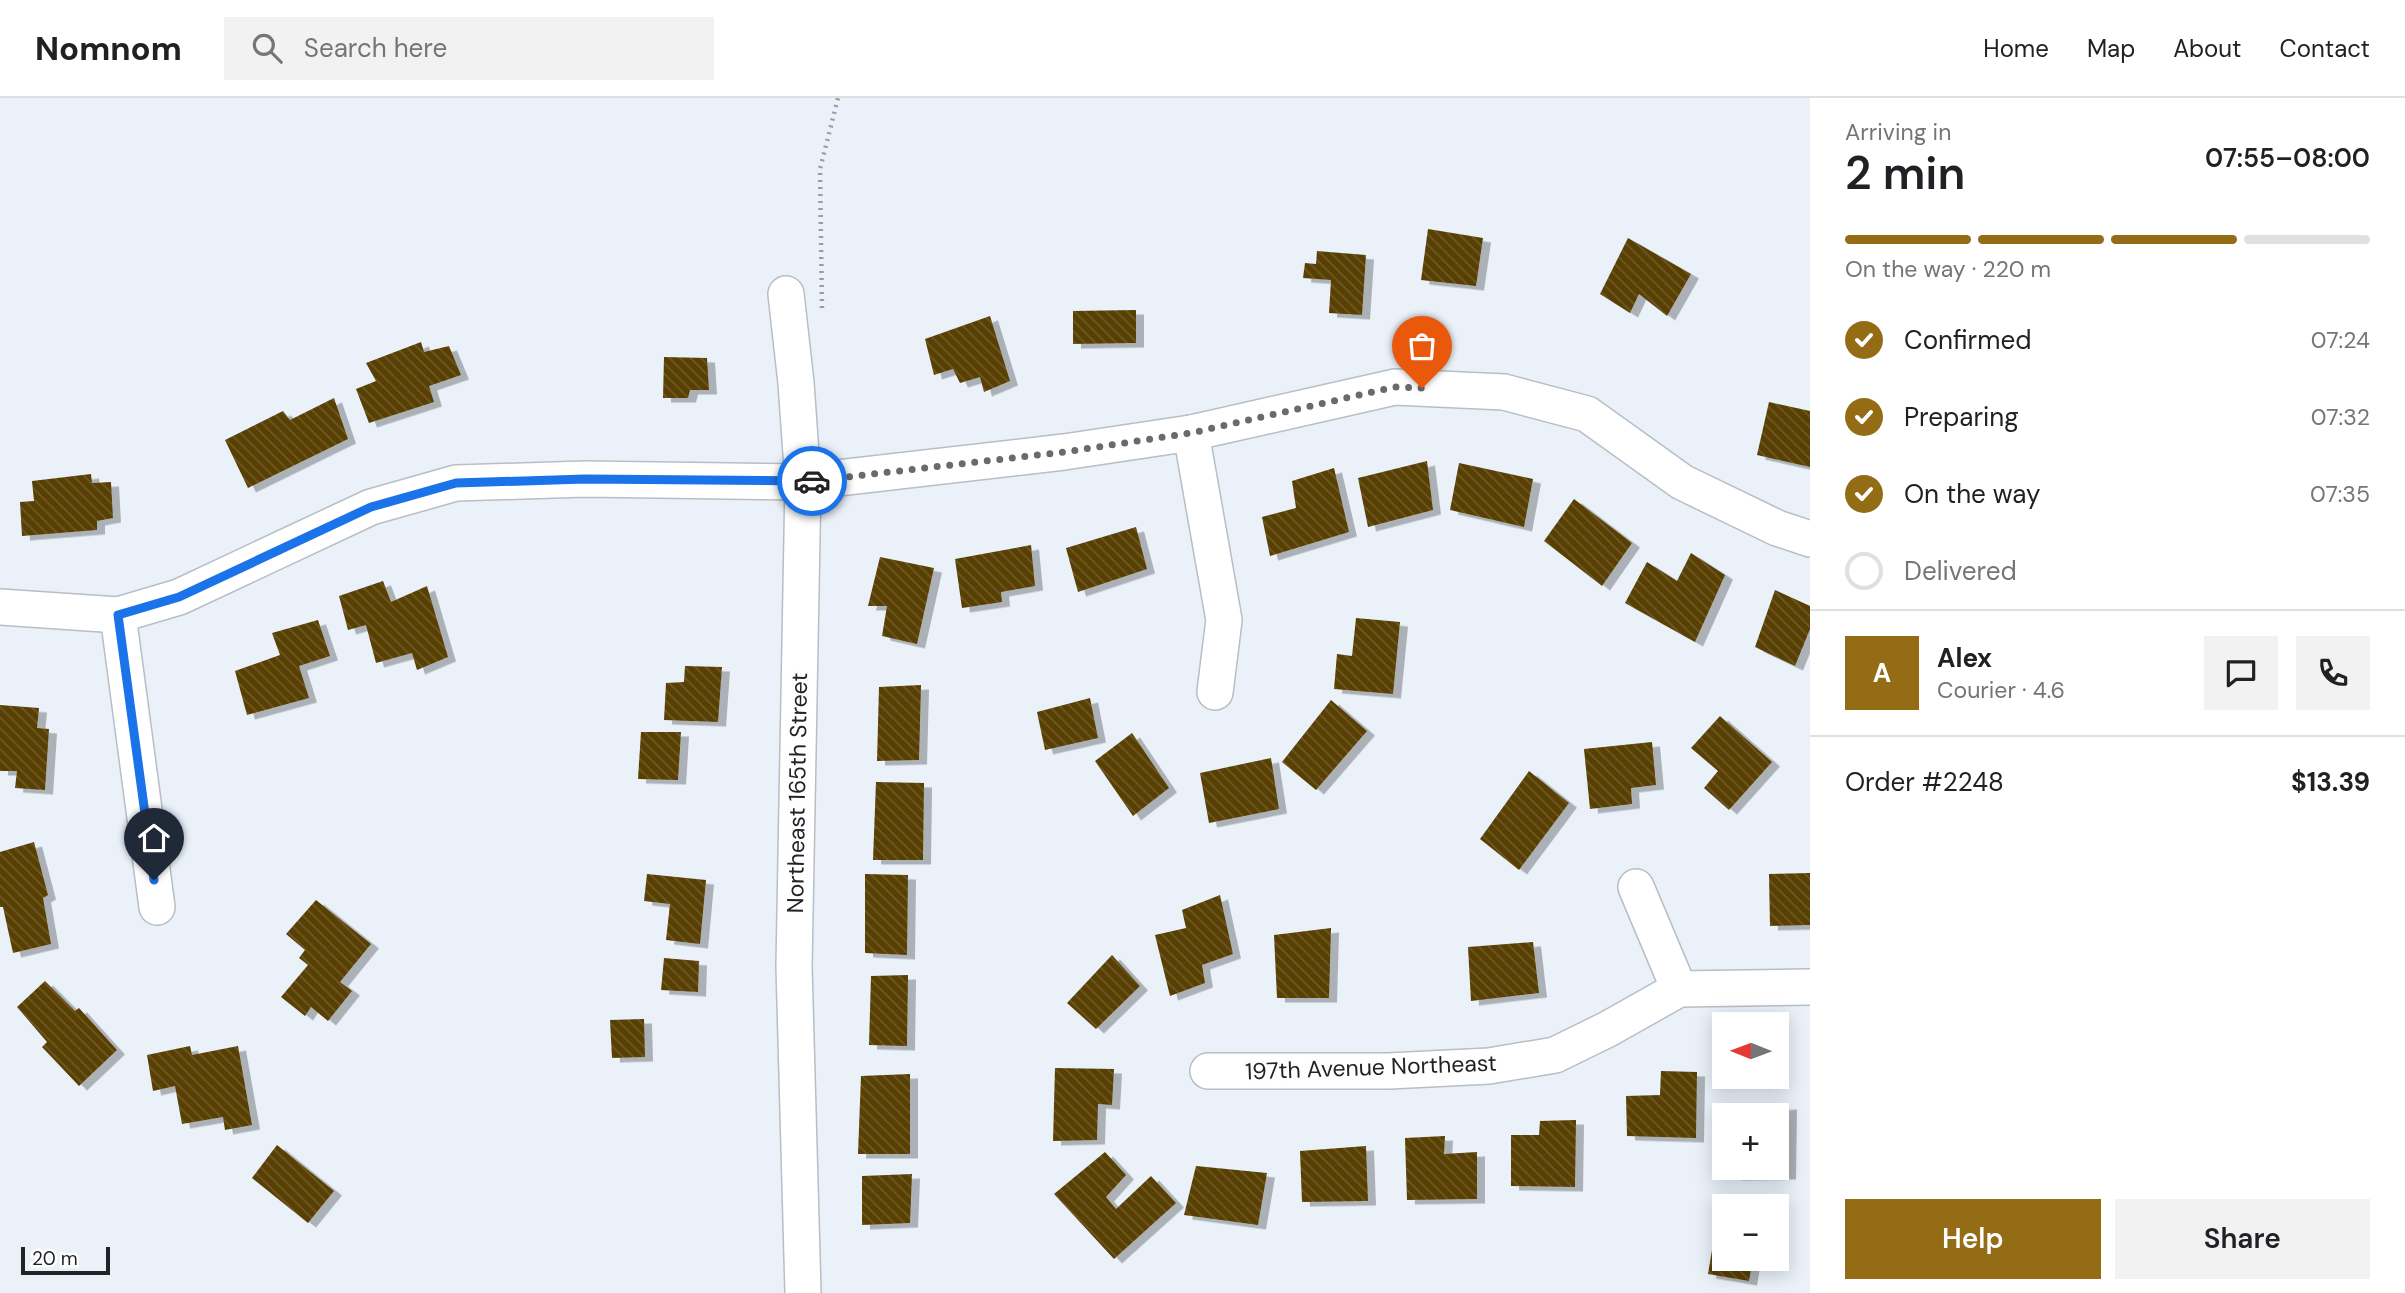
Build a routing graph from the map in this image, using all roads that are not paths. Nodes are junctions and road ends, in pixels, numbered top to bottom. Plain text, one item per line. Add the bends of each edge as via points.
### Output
1 (786, 293) dead end
2 (1191, 433) junction
3 (803, 482) junction
4 (1810, 538) edge
5 (0, 607) edge
6 (118, 615) junction
7 (1214, 692) dead end
8 (1636, 887) dead end
9 (158, 907) dead end
10 (1810, 987) edge
11 (1679, 989) junction
12 (1208, 1071) dead end
13 (803, 1293) edge

1 - 3 street, Northeast 165th Street
2 - 3 street
2 - 4 street via 1395,387 1504,392 1587,414 1682,482 1777,528
2 - 7 street via 1224,620
3 - 6 street via 585,479 456,483 371,507 179,597
3 - 13 street, Northeast 165th Street via 794,966
5 - 6 street
6 - 9 street
8 - 11 street
10 - 11 street, 197th Avenue Northeast
11 - 12 street, 197th Avenue Northeast via 1555,1055 1489,1066 1401,1071

